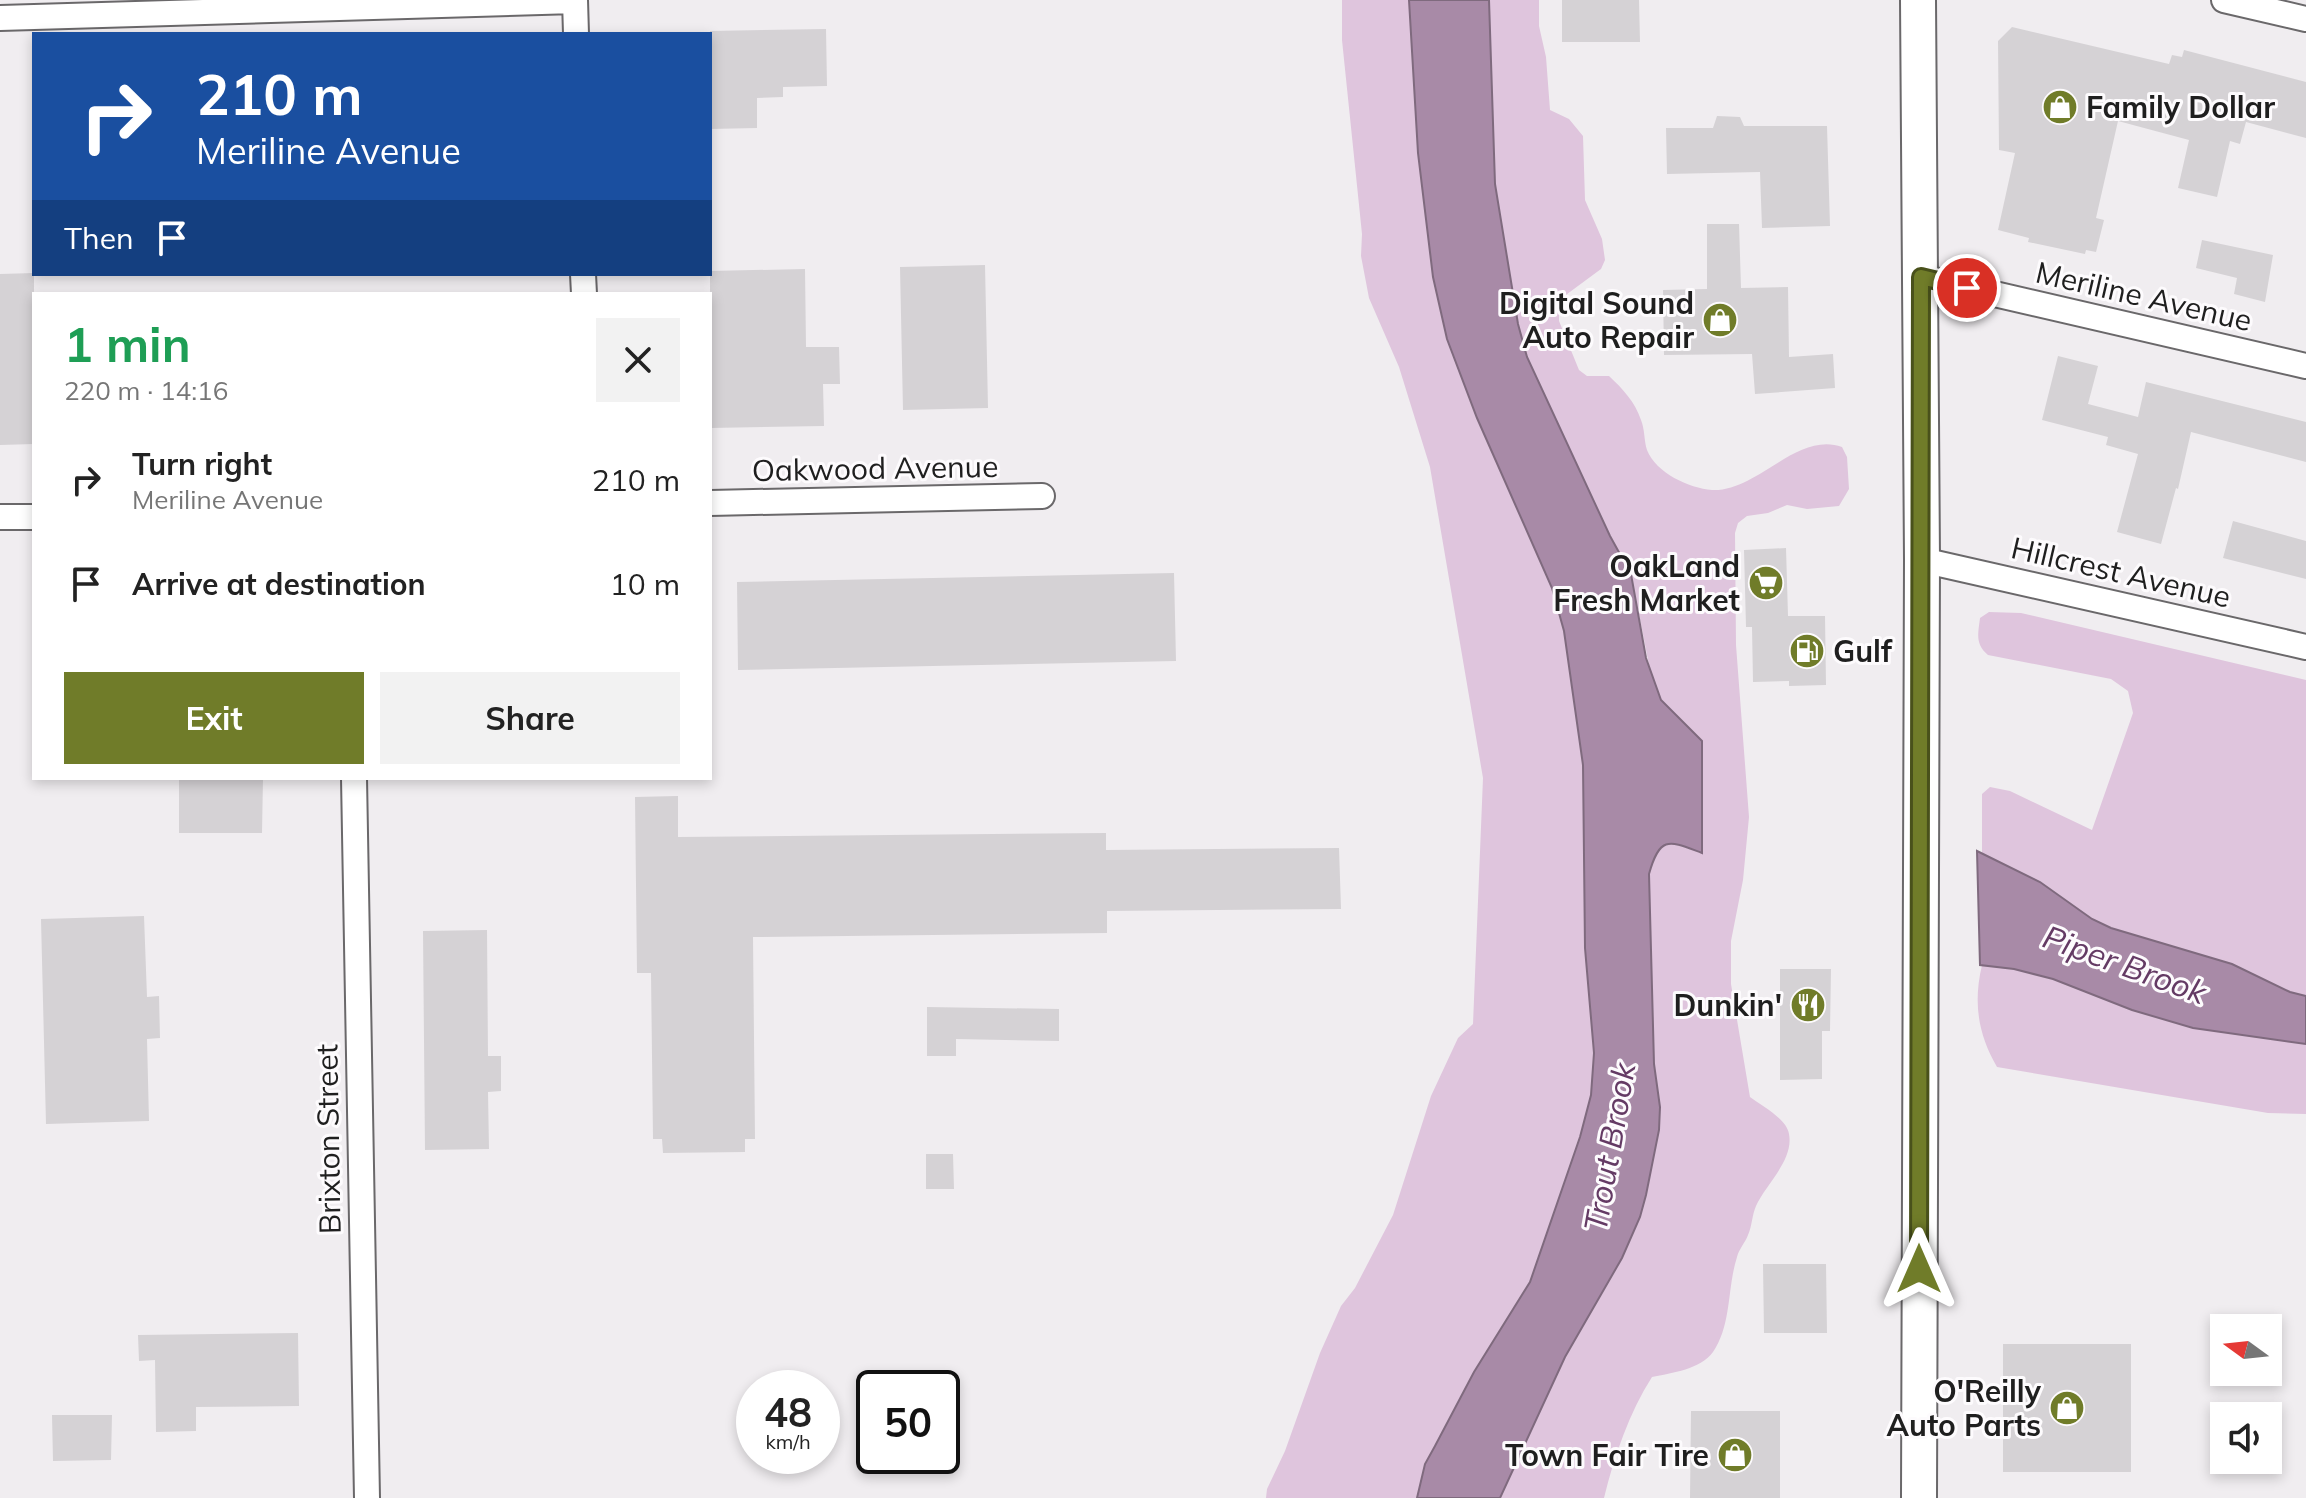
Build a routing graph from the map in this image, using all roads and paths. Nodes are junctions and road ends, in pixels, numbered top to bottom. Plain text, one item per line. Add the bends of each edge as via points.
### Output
1 (575, 0) edge
2 (1918, 0) edge
3 (2224, 0) edge
4 (0, 18) edge
5 (2306, 19) edge
6 (576, 32) edge
7 (1921, 277) junction
8 (2306, 366) edge
9 (1042, 496) dead end
10 (712, 503) edge
11 (0, 517) edge
12 (32, 517) edge
13 (1922, 560) junction
14 (2306, 647) edge
15 (354, 780) edge
16 (367, 1498) edge
17 (1919, 1498) edge

1 - 4 street
1 - 6 street
2 - 7 main road
3 - 5 street
7 - 8 street, Meriline Avenue
7 - 13 main road
9 - 10 street, Oakwood Avenue
11 - 12 street
13 - 14 street, Hillcrest Avenue
13 - 17 main road
15 - 16 street, Brixton Street

